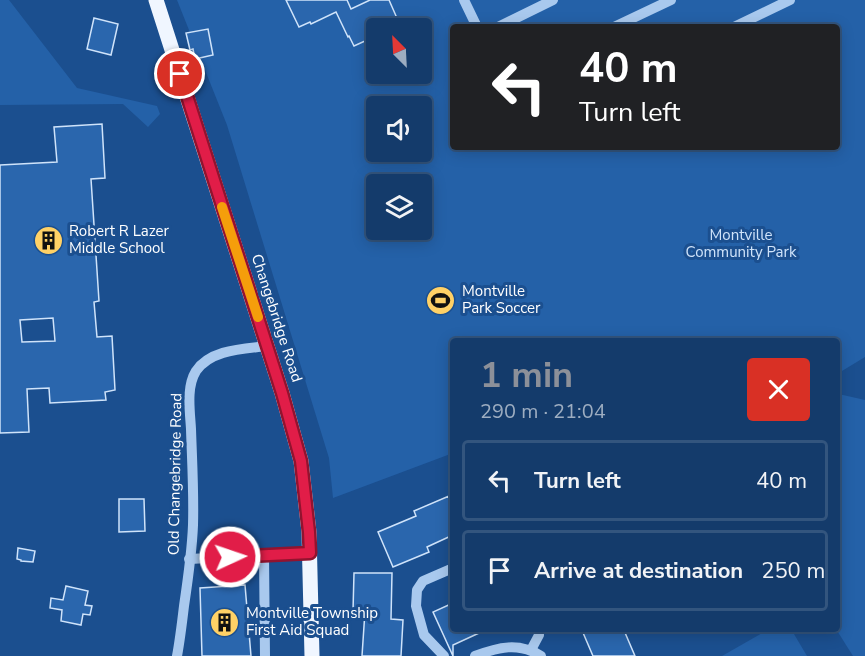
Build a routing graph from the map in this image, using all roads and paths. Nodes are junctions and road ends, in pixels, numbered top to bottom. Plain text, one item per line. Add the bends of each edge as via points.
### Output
1 (156, 0) edge
2 (464, 0) edge
3 (553, 0) edge
4 (671, 0) edge
5 (790, 0) edge
6 (476, 24) edge
7 (504, 24) edge
8 (620, 24) edge
9 (740, 24) edge
10 (267, 346) junction
11 (310, 553) junction
12 (264, 555) junction
13 (189, 559) junction
14 (450, 569) edge
15 (539, 632) edge
16 (531, 650) junction
17 (177, 656) edge
18 (265, 656) edge
19 (312, 656) edge
20 (444, 656) edge
21 (475, 656) edge
22 (541, 656) edge

1 - 10 main road, Changebridge Road
2 - 6 street
3 - 7 street
4 - 8 street
5 - 9 street
10 - 11 main road, Changebridge Road via 301,461
10 - 13 street, Old Changebridge Road via 220,354 203,363 193,378 193,527
11 - 12 street
11 - 19 main road, Changebridge Road
12 - 13 street
12 - 18 street
13 - 17 street, Old Changebridge Road
14 - 20 street via 423,581 417,590 416,606 424,635
15 - 16 street
16 - 21 street via 509,646
16 - 22 street

